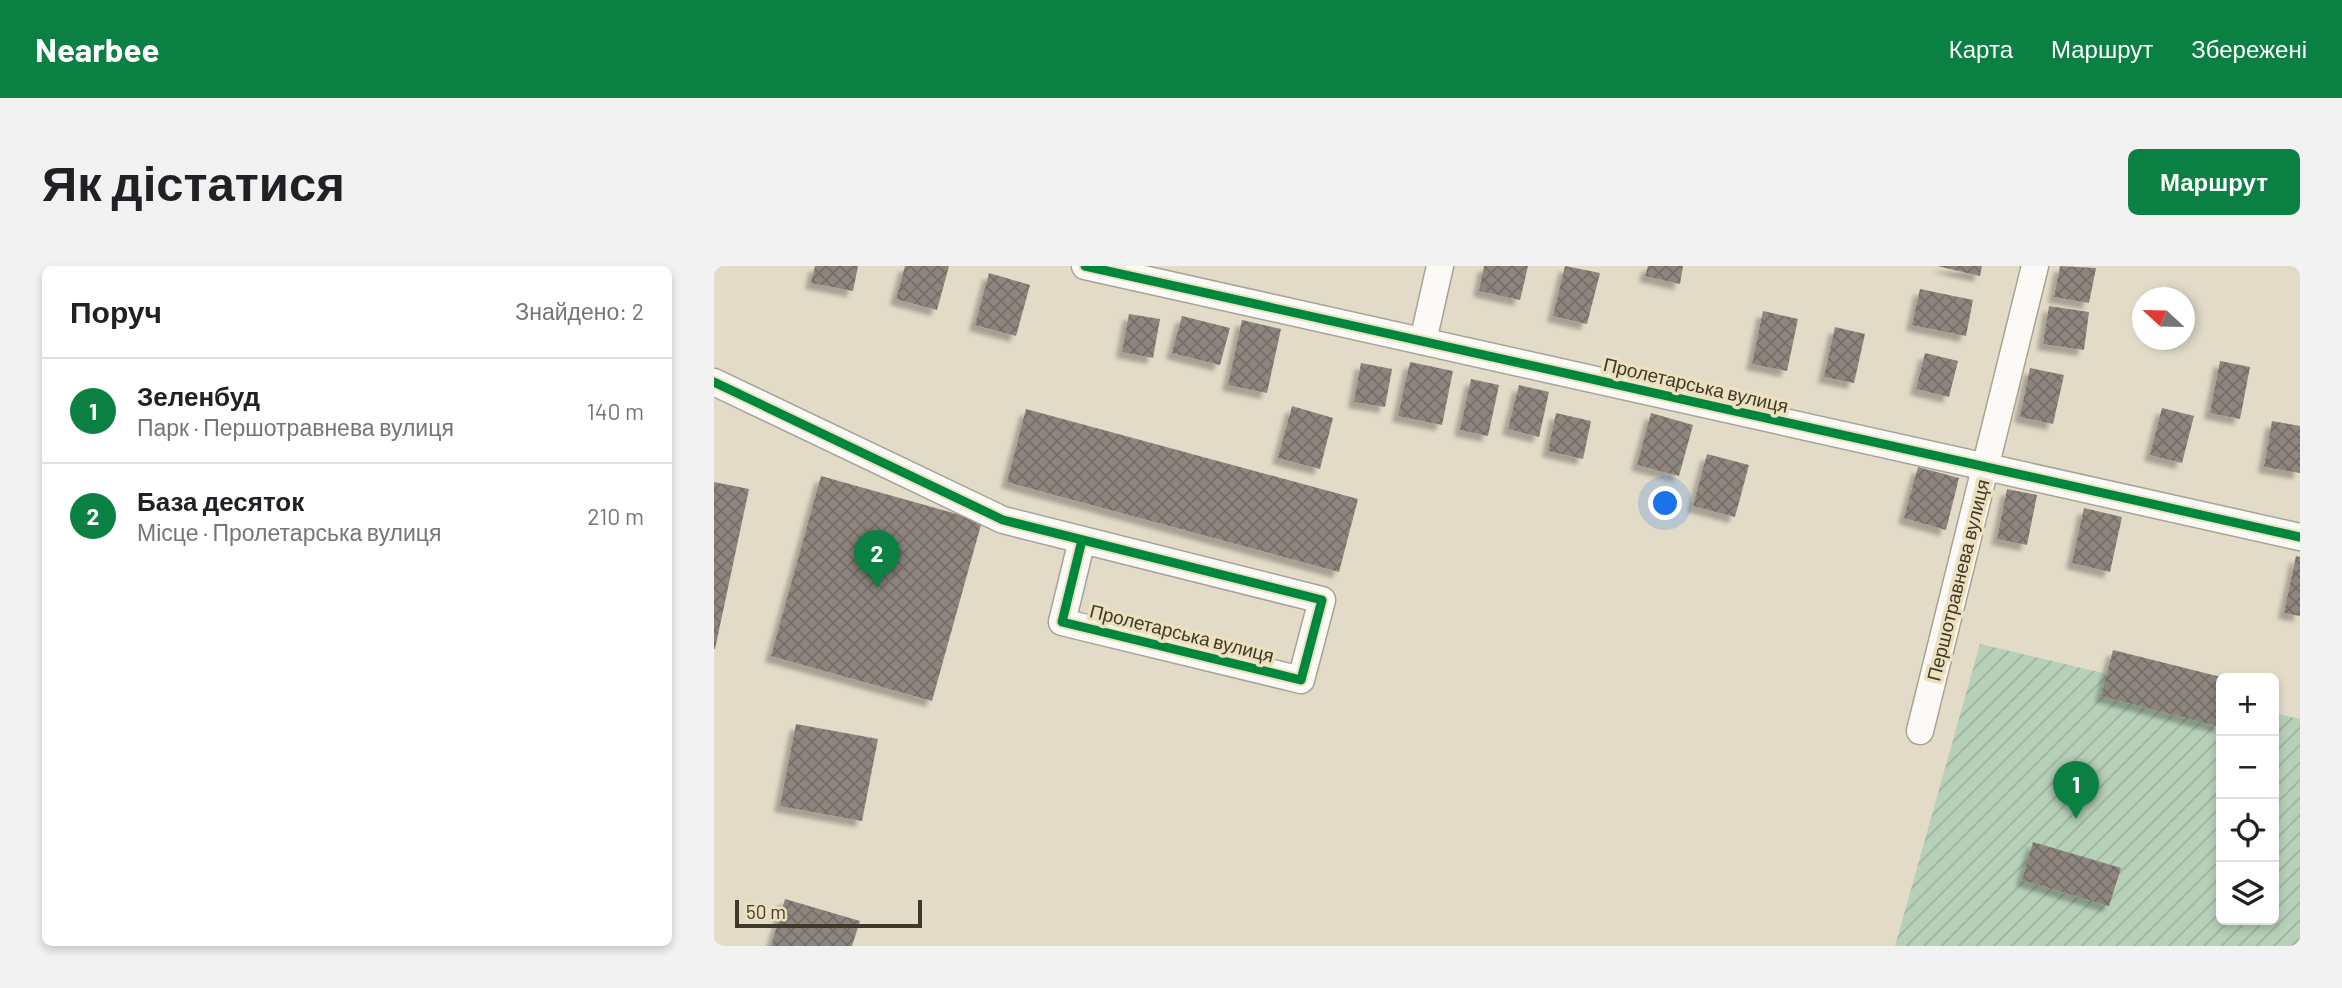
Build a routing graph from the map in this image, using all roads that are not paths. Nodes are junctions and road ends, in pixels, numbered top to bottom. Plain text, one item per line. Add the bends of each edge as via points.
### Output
1 (1085, 266) edge
2 (1440, 266) edge
3 (2035, 266) edge
4 (1423, 341) junction
5 (714, 382) edge
6 (1987, 467) junction
7 (2300, 537) edge
8 (1082, 540) junction
9 (1920, 731) dead end

1 - 4 street, Пролетарська вулиця
2 - 4 street
3 - 6 street, Першотравнева вулиця
4 - 6 street, Пролетарська вулиця
5 - 8 street, Пролетарська вулиця via 1003,520
6 - 7 street, Пролетарська вулиця
6 - 9 street, Першотравнева вулиця
8 - 8 street, Пролетарська вулиця via 1322,600 1301,680 1062,622

